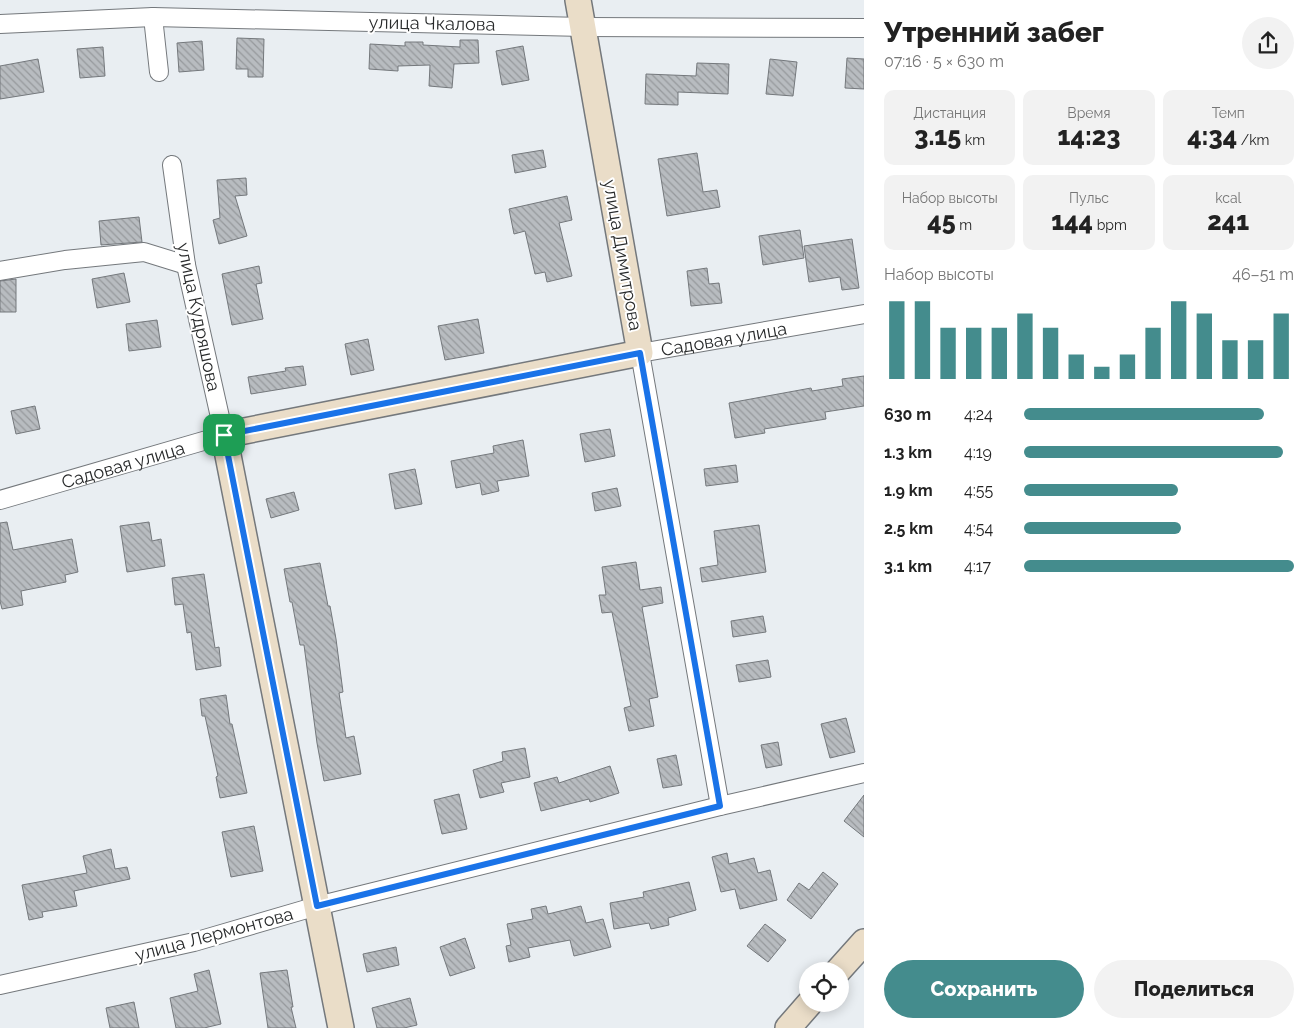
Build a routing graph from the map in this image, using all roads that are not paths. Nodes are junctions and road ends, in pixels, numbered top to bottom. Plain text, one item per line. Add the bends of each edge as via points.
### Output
1 (578, 0) edge
2 (152, 17) junction
3 (0, 24) edge
4 (584, 27) junction
5 (864, 28) edge
6 (159, 72) dead end
7 (172, 165) dead end
8 (186, 265) junction
9 (0, 271) edge
10 (864, 314) edge
11 (640, 353) junction
12 (224, 435) junction
13 (0, 500) edge
14 (864, 772) edge
15 (720, 806) junction
16 (317, 906) junction
17 (864, 942) edge
18 (846, 962) edge
19 (0, 985) edge
20 (802, 1012) edge
21 (341, 1028) edge
22 (788, 1028) edge

1 - 4 street, улица Димитрова
2 - 3 street, улица Чкалова
2 - 4 street, улица Чкалова
2 - 6 street
4 - 5 street, улица Чкалова
4 - 11 street, улица Димитрова
7 - 8 street, улица Кудряшова
8 - 9 street via 144,252 64,260
8 - 12 street, улица Кудряшова
10 - 11 street, Садовая улица
11 - 12 street, Садовая улица
11 - 15 street, улица Димитрова
12 - 13 street, Садовая улица
12 - 16 street, улица Кудряшова
14 - 15 street, улица Лермонтова
15 - 16 street, улица Лермонтова
16 - 19 street, улица Лермонтова via 194,942
16 - 21 street, улица Кудряшова
17 - 18 street
20 - 22 street

